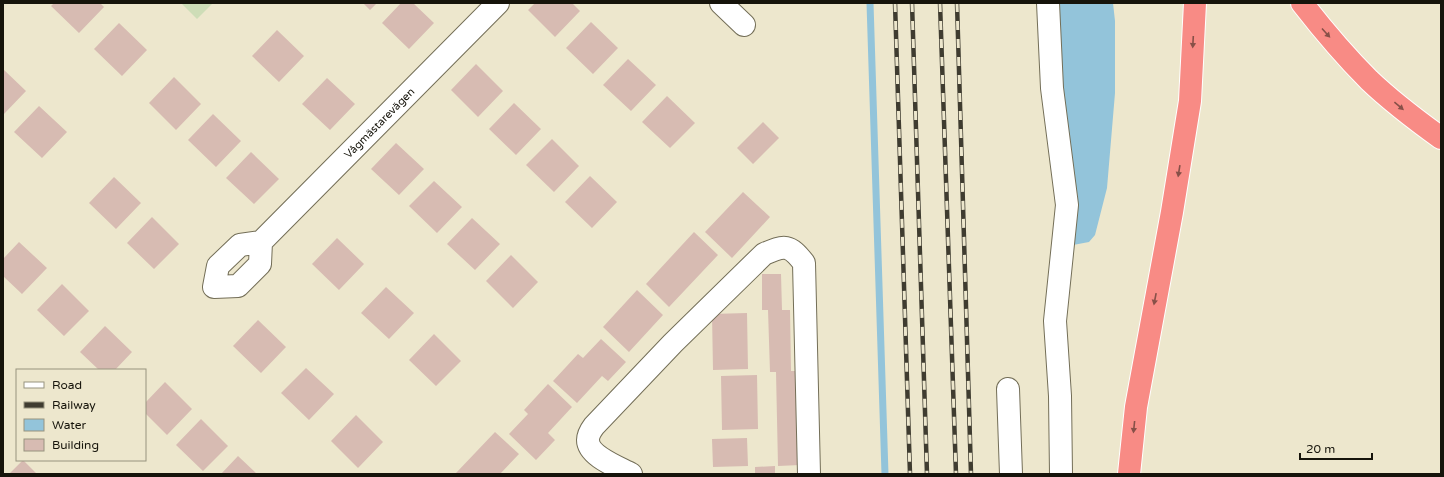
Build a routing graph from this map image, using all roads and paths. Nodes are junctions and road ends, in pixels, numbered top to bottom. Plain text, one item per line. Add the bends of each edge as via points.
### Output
1 (498, 3) edge
2 (721, 3) edge
3 (1048, 3) edge
4 (1195, 3) edge
5 (1302, 3) edge
6 (744, 25) dead end
7 (1441, 138) edge
8 (261, 242) dead end
9 (1008, 389) dead end
10 (631, 474) edge
11 (809, 474) edge
12 (1011, 474) edge
13 (1060, 474) edge
14 (1129, 474) edge

1 - 8 street, Vågmästarevägen
2 - 6 street
3 - 13 street via 1052,88 1067,205 1055,321 1060,396
4 -> 14 highway via 1190,101 1136,407
5 -> 7 highway via 1369,80
9 - 12 street
10 - 11 street via 595,454 590,448 589,434 594,426 673,343 764,254 780,247 794,250 804,262

